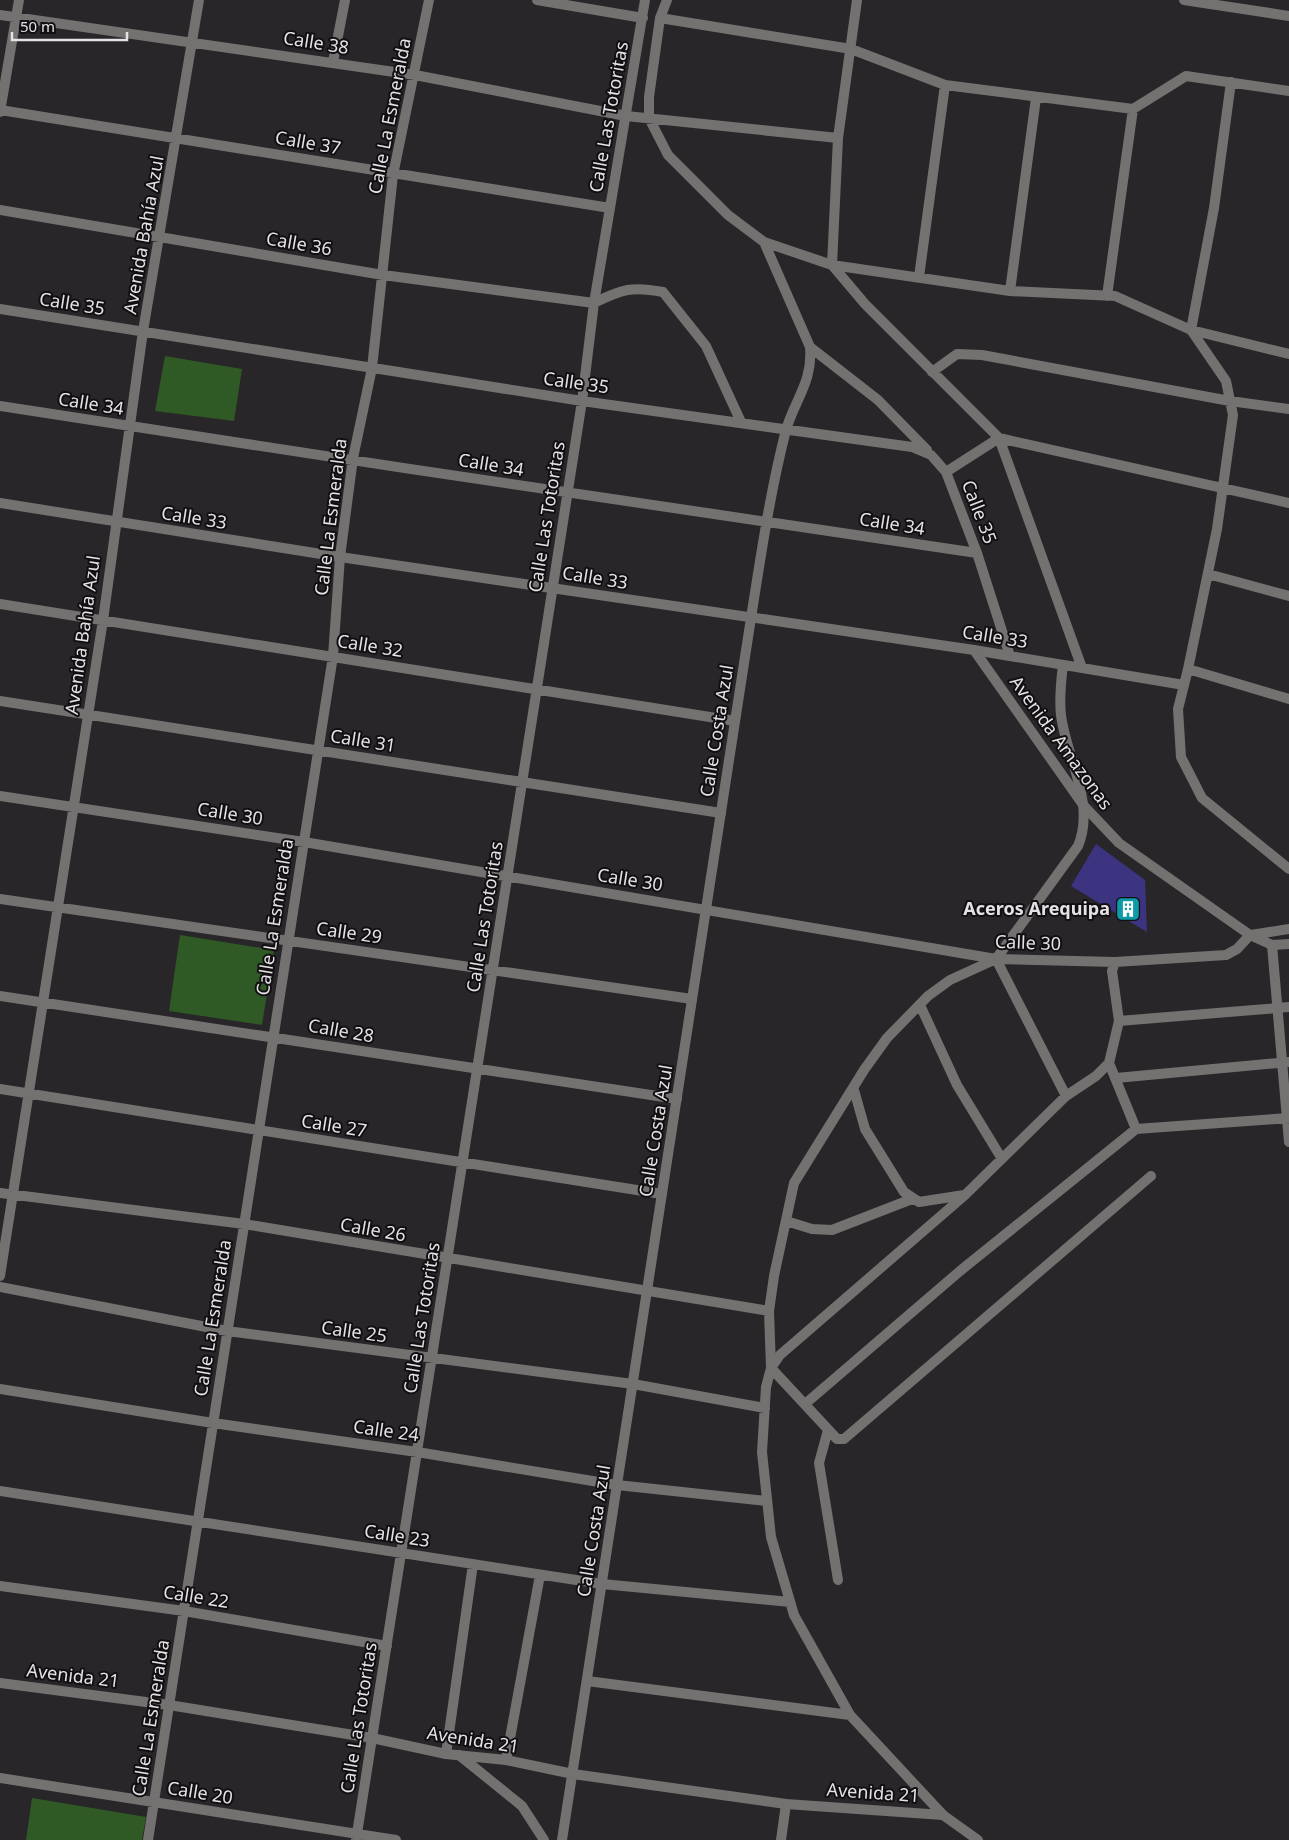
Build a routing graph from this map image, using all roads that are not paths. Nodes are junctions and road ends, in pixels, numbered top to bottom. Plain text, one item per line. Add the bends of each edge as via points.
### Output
1 (19, 0) edge
2 (199, 0) edge
3 (345, 0) edge
4 (429, 0) edge
5 (537, 0) edge
6 (645, 0) edge
7 (667, 0) edge
8 (857, 0) edge
9 (1184, 0) edge
10 (0, 15) edge
11 (1289, 16) edge
12 (16, 17) junction
13 (642, 18) junction
14 (660, 18) junction
15 (193, 41) junction
16 (851, 49) junction
17 (333, 62) junction
18 (415, 75) junction
19 (1231, 82) junction
20 (945, 85) junction
21 (1289, 91) edge
22 (1036, 98) junction
23 (1132, 110) junction
24 (0, 111) edge
25 (626, 116) junction
26 (649, 118) junction
27 (178, 137) junction
28 (838, 138) junction
29 (393, 175) junction
30 (610, 208) junction
31 (0, 210) edge
32 (161, 236) junction
33 (764, 242) junction
34 (832, 265) junction
35 (383, 275) junction
36 (919, 277) junction
37 (1010, 290) junction
38 (1107, 296) junction
39 (594, 303) junction
40 (0, 309) edge
41 (1191, 330) junction
42 (143, 332) junction
43 (810, 347) junction
44 (1289, 354) edge
45 (372, 368) junction
46 (932, 372) junction
47 (582, 400) junction
48 (1230, 401) junction
49 (0, 406) edge
50 (1289, 409) edge
51 (741, 422) junction
52 (130, 426) junction
53 (787, 428) junction
54 (999, 438) junction
55 (931, 455) junction
56 (353, 458) junction
57 (946, 472) junction
58 (1223, 488) junction
59 (568, 494) junction
60 (0, 503) edge
61 (1289, 503) edge
62 (766, 521) junction
63 (116, 522) junction
64 (977, 553) junction
65 (340, 557) junction
66 (1208, 574) junction
67 (553, 588) junction
68 (1289, 596) edge
69 (0, 604) edge
70 (751, 618) junction
71 (102, 620) junction
72 (974, 650) junction
73 (333, 656) junction
74 (1010, 656) junction
75 (1063, 664) junction
76 (1082, 668) junction
77 (1188, 669) junction
78 (1184, 685) junction
79 (537, 689) junction
80 (1289, 699) edge
81 (0, 701) edge
82 (88, 715) junction
83 (736, 721) junction
84 (318, 751) junction
85 (522, 783) junction
86 (0, 796) edge
87 (1084, 806) junction
88 (73, 807) junction
89 (721, 814) junction
90 (304, 842) junction
91 (1289, 868) edge
92 (508, 877) junction
93 (0, 899) edge
94 (58, 908) junction
95 (706, 909) junction
96 (1289, 929) edge
97 (1250, 936) junction
98 (288, 941) junction
99 (1289, 944) edge
100 (1272, 945) junction
101 (996, 960) junction
102 (1115, 962) junction
103 (493, 970) junction
104 (0, 996) edge
105 (692, 999) junction
106 (43, 1002) junction
107 (920, 1006) junction
108 (1284, 1008) edge
109 (1119, 1021) junction
110 (273, 1036) junction
111 (1286, 1062) edge
112 (1109, 1063) junction
113 (477, 1070) junction
114 (1116, 1078) junction
115 (0, 1089) edge
116 (854, 1090) junction
117 (28, 1094) junction
118 (1066, 1096) junction
119 (677, 1099) junction
120 (1287, 1118) edge
121 (1136, 1129) junction
122 (259, 1130) junction
123 (1289, 1142) edge
124 (1002, 1159) junction
125 (462, 1163) junction
126 (1150, 1176) dead end
127 (0, 1193) edge
128 (662, 1194) junction
129 (965, 1194) junction
130 (12, 1195) junction
131 (912, 1199) junction
132 (786, 1221) junction
133 (244, 1224) junction
134 (447, 1259) junction
135 (0, 1276) edge
136 (0, 1287) edge
137 (647, 1291) junction
138 (769, 1311) junction
139 (228, 1331) junction
140 (432, 1358) junction
141 (771, 1368) junction
142 (633, 1384) junction
143 (0, 1389) edge
144 (805, 1404) junction
145 (765, 1408) junction
146 (213, 1423) junction
147 (828, 1430) junction
148 (417, 1452) junction
149 (617, 1485) junction
150 (0, 1491) edge
151 (767, 1501) junction
152 (198, 1522) junction
153 (401, 1553) junction
154 (473, 1564) junction
155 (540, 1574) junction
156 (838, 1580) dead end
157 (602, 1584) junction
158 (0, 1586) edge
159 (790, 1602) junction
160 (184, 1611) junction
161 (387, 1646) junction
162 (587, 1681) junction
163 (0, 1683) edge
164 (169, 1705) junction
165 (850, 1715) junction
166 (372, 1738) junction
167 (446, 1754) junction
168 (459, 1755) junction
169 (506, 1760) junction
170 (573, 1774) junction
171 (0, 1778) edge
172 (154, 1802) junction
173 (786, 1804) junction
174 (943, 1814) junction
175 (357, 1837) edge
176 (148, 1840) edge
177 (396, 1840) edge
178 (544, 1840) edge
179 (562, 1840) edge
180 (781, 1840) edge
181 (978, 1840) edge

1 - 12 street
2 - 15 street, Avenida Bahía Azul
3 - 17 street
4 - 18 street, Calle La Esmeralda
5 - 13 street
6 - 13 street, Calle Las Totoritas
7 - 14 street
8 - 16 street
9 - 11 street
10 - 12 street, Calle 38
12 - 15 street, Calle 38
12 - 24 street
13 - 25 street, Calle Las Totoritas
14 - 16 street
14 - 26 street
15 - 17 street, Calle 38
15 - 27 street, Avenida Bahía Azul
16 - 20 street
16 - 28 street
17 - 18 street, Calle 38
18 - 25 street, Calle 38
18 - 29 street, Calle La Esmeralda
19 - 21 street
19 - 23 street via 1186,76
19 - 41 street via 1214,208
20 - 22 street
20 - 36 street
22 - 23 street
22 - 37 street
23 - 38 street
24 - 27 street, Calle 37
25 - 26 street, Calle 38
25 - 30 street, Calle Las Totoritas
26 - 28 street, Calle 38
26 - 33 street via 668,155 728,215
27 - 29 street, Calle 37
27 - 32 street, Avenida Bahía Azul
28 - 34 street
29 - 30 street, Calle 37
29 - 35 street, Calle La Esmeralda
30 - 39 street, Calle Las Totoritas
31 - 32 street, Calle 36
32 - 35 street, Calle 36
32 - 42 street, Avenida Bahía Azul
33 - 34 street
33 - 43 street
34 - 36 street
34 - 46 street via 865,304
35 - 39 street, Calle 36
35 - 45 street, Calle La Esmeralda
36 - 37 street
37 - 38 street
38 - 41 street via 1115,296
39 - 47 street, Calle Las Totoritas
39 - 51 street via 614,293 639,288 663,292 706,346
40 - 42 street, Calle 35
41 - 44 street
41 - 48 street via 1226,381
42 - 45 street, Calle 35
42 - 52 street, Avenida Bahía Azul
43 - 53 street, Calle Costa Azul via 811,365
43 - 55 street via 878,400
45 - 47 street, Calle 35
45 - 56 street, Calle La Esmeralda
46 - 48 street via 957,354 982,355
46 - 54 street
47 - 51 street, Calle 35
47 - 59 street, Calle Las Totoritas
48 - 50 street
48 - 58 street via 1233,414
49 - 52 street, Calle 34
51 - 53 street, Calle 35
52 - 56 street, Calle 34
52 - 63 street, Avenida Bahía Azul
53 - 55 street, Calle 35 via 912,447
53 - 62 street, Calle Costa Azul
54 - 57 street
54 - 58 street
54 - 76 street
55 - 57 street, Calle 35
56 - 59 street, Calle 34
56 - 65 street, Calle La Esmeralda
57 - 64 street, Calle 35
58 - 61 street
58 - 66 street
59 - 62 street, Calle 34
59 - 67 street, Calle Las Totoritas
60 - 63 street, Calle 33
62 - 64 street, Calle 34
62 - 70 street, Calle Costa Azul
63 - 65 street, Calle 33
63 - 71 street, Avenida Bahía Azul
64 - 74 street, Calle 35
65 - 67 street, Calle 33
65 - 73 street, Calle La Esmeralda
66 - 68 street
66 - 77 street
67 - 70 street, Calle 33
67 - 79 street, Calle Las Totoritas
69 - 71 street, Calle 32
70 - 72 street, Calle 33
70 - 83 street, Calle Costa Azul
71 - 73 street, Calle 32
71 - 82 street, Avenida Bahía Azul
72 - 74 street, Calle 33
72 - 87 street, Avenida Amazonas
73 - 79 street, Calle 32
73 - 84 street, Calle La Esmeralda
74 - 75 street, Calle 33
75 - 76 street, Calle 33
75 - 87 street via 1061,715
76 - 78 street, Calle 33
77 - 78 street
77 - 80 street
78 - 91 street via 1178,709 1182,757 1202,798
79 - 83 street, Calle 32
79 - 85 street, Calle Las Totoritas
81 - 82 street, Calle 31
82 - 84 street, Calle 31
82 - 88 street, Avenida Bahía Azul
83 - 89 street, Calle Costa Azul
84 - 85 street, Calle 31
84 - 90 street, Calle La Esmeralda
85 - 89 street, Calle 31
85 - 92 street, Calle Las Totoritas
86 - 88 street, Calle 30
87 - 97 street, Avenida Amazonas via 1118,843
87 - 101 street via 1082,837 1078,846
88 - 90 street, Calle 30
88 - 94 street, Avenida Bahía Azul
89 - 95 street, Calle Costa Azul
90 - 92 street, Calle 30
90 - 98 street, Calle La Esmeralda
92 - 95 street, Calle 30
92 - 103 street, Calle Las Totoritas
93 - 94 street, Calle 29
94 - 98 street, Calle 29
94 - 106 street, Avenida Bahía Azul
95 - 101 street, Calle 30
95 - 105 street, Calle Costa Azul
96 - 97 street
97 - 100 street, Avenida Amazonas
97 - 102 street, Calle 30 via 1226,955
98 - 103 street, Calle 29
98 - 110 street, Calle La Esmeralda
99 - 100 street, Avenida Amazonas
100 - 108 street
101 - 102 street, Calle 30
101 - 107 street via 950,980
101 - 118 street
102 - 109 street via 1112,971
103 - 105 street, Calle 29
103 - 113 street, Calle Las Totoritas
104 - 106 street, Calle 28
105 - 119 street, Calle Costa Azul
106 - 110 street, Calle 28
106 - 117 street, Avenida Bahía Azul
107 - 116 street via 888,1038 864,1070
107 - 124 street via 957,1085
108 - 109 street
108 - 111 street
109 - 112 street
110 - 113 street, Calle 28
110 - 122 street, Calle La Esmeralda
111 - 114 street
111 - 120 street
112 - 114 street
112 - 118 street
113 - 119 street, Calle 28
113 - 125 street, Calle Las Totoritas
114 - 121 street
115 - 117 street, Calle 27
116 - 131 street via 865,1129 898,1184
116 - 132 street via 794,1183
117 - 122 street, Calle 27
117 - 130 street, Avenida Bahía Azul
118 - 124 street
119 - 128 street, Calle Costa Azul
120 - 121 street
120 - 123 street
121 - 144 street via 960,1271
122 - 125 street, Calle 27
122 - 133 street, Calle La Esmeralda
124 - 129 street
125 - 128 street, Calle 27
125 - 134 street, Calle Las Totoritas
126 - 147 street via 844,1439 836,1439
127 - 130 street, Calle 26
128 - 137 street, Calle Costa Azul
129 - 131 street via 926,1202
129 - 141 street via 780,1355
130 - 133 street, Calle 26
130 - 135 street, Avenida Bahía Azul
131 - 132 street via 832,1230 812,1229
132 - 138 street
133 - 134 street, Calle 26
133 - 139 street, Calle La Esmeralda
134 - 137 street, Calle 26
134 - 140 street, Calle Las Totoritas
136 - 139 street, Calle 25
137 - 138 street, Calle 26
137 - 142 street, Calle Costa Azul
138 - 141 street
139 - 140 street, Calle 25
139 - 146 street, Calle La Esmeralda
140 - 142 street, Calle 25
140 - 148 street, Calle Las Totoritas
141 - 144 street
141 - 145 street
142 - 145 street, Calle 25
142 - 149 street, Calle Costa Azul
143 - 146 street, Calle 24
144 - 147 street
145 - 151 street via 762,1452
146 - 148 street, Calle 24
146 - 152 street, Calle La Esmeralda
147 - 156 street via 819,1463
148 - 149 street, Calle 24
148 - 153 street, Calle Las Totoritas
149 - 151 street, Calle 24
149 - 157 street, Calle Costa Azul
150 - 152 street, Calle 23
151 - 159 street via 771,1537
152 - 153 street, Calle 23
152 - 160 street, Calle La Esmeralda
153 - 154 street, Calle 23
153 - 161 street, Calle Las Totoritas
154 - 155 street, Calle 23
154 - 167 street
155 - 157 street, Calle 23
155 - 169 street
157 - 159 street, Calle 23
157 - 162 street, Calle Costa Azul
158 - 160 street, Calle 22
159 - 165 street via 794,1615
160 - 161 street, Calle 22
160 - 164 street, Calle La Esmeralda
161 - 166 street, Calle Las Totoritas
162 - 165 street
162 - 170 street, Calle Costa Azul
163 - 164 street, Avenida 21
164 - 166 street, Avenida 21
164 - 172 street, Calle La Esmeralda
165 - 174 street
166 - 167 street, Avenida 21
166 - 175 street, Calle Las Totoritas
167 - 168 street, Avenida 21
168 - 169 street, Avenida 21
168 - 178 street via 522,1806
169 - 170 street, Avenida 21
170 - 173 street, Avenida 21
170 - 179 street, Calle Costa Azul
171 - 172 street, Calle 20
172 - 175 street, Calle 20
172 - 176 street, Calle La Esmeralda
173 - 174 street, Avenida 21
173 - 180 street
174 - 181 street
175 - 177 street, Calle 20

